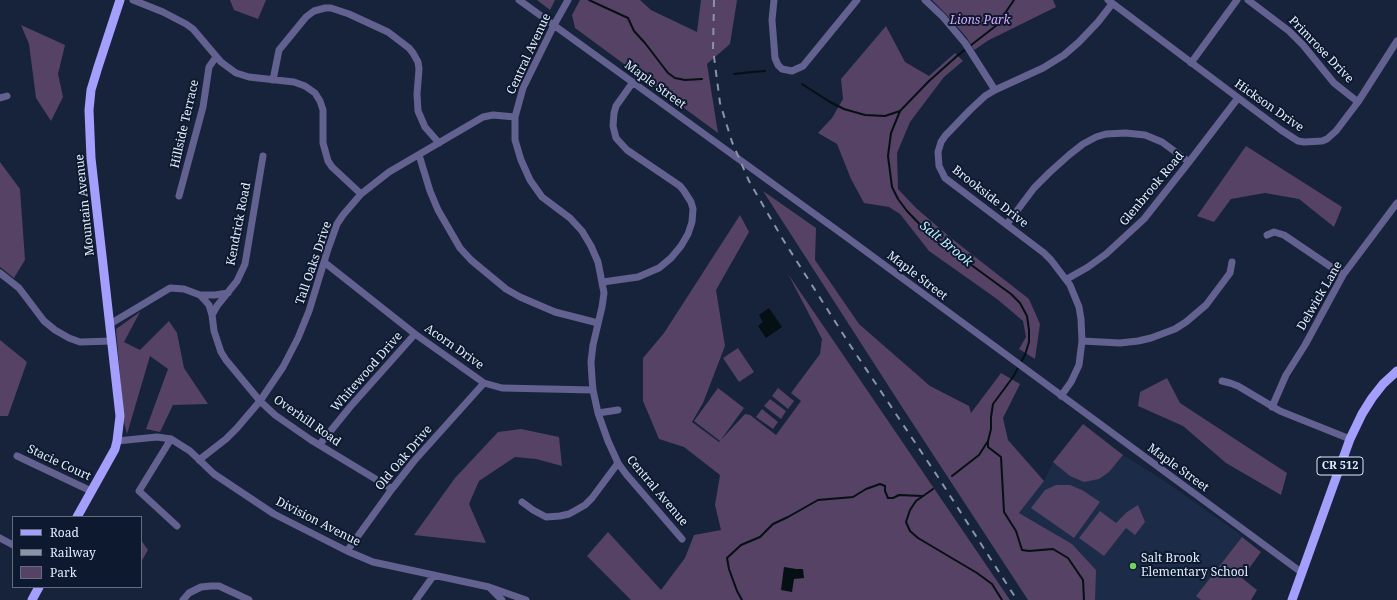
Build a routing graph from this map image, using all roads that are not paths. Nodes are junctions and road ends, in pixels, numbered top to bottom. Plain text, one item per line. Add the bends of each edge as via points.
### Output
1 (120, 0) edge
2 (133, 0) edge
3 (519, 0) edge
4 (568, 0) edge
5 (774, 0) edge
6 (857, 0) edge
7 (925, 0) edge
8 (1238, 0) edge
9 (1248, 0) edge
10 (1110, 2) edge
11 (554, 25) junction
12 (1397, 41) edge
13 (216, 57) junction
14 (1191, 63) junction
15 (273, 80) junction
16 (633, 82) junction
17 (995, 90) junction
18 (1238, 98) junction
19 (1358, 102) junction
20 (515, 117) junction
21 (439, 143) junction
22 (419, 155) junction
23 (262, 156) dead end
24 (1189, 162) junction
25 (361, 194) junction
26 (179, 196) dead end
27 (1397, 203) edge
28 (1006, 224) junction
29 (1267, 235) dead end
30 (324, 262) junction
31 (1232, 262) dead end
32 (0, 273) edge
33 (1343, 275) junction
34 (1067, 279) junction
35 (603, 282) junction
36 (228, 293) junction
37 (200, 295) junction
38 (212, 315) junction
39 (598, 323) junction
40 (110, 324) junction
41 (415, 334) junction
42 (1082, 341) junction
43 (112, 342) junction
44 (1397, 372) edge
45 (1222, 381) dead end
46 (484, 383) junction
47 (593, 390) junction
48 (1062, 396) junction
49 (260, 402) junction
50 (1272, 407) junction
51 (618, 410) dead end
52 (598, 413) junction
53 (171, 439) junction
54 (1350, 439) junction
55 (117, 441) junction
56 (320, 444) junction
57 (17, 456) dead end
58 (198, 460) junction
59 (618, 463) junction
60 (392, 489) junction
61 (91, 491) junction
62 (522, 502) dead end
63 (78, 516) edge
64 (177, 526) dead end
65 (0, 538) edge
66 (682, 539) dead end
67 (12, 544) edge
68 (347, 551) junction
69 (1301, 572) junction
70 (434, 575) junction
71 (38, 588) edge
72 (489, 588) junction
73 (32, 600) edge
74 (183, 600) edge
75 (249, 600) edge
76 (416, 600) edge
77 (502, 600) edge
78 (526, 600) edge
79 (1292, 600) edge

1 - 40 main road, Mountain Avenue via 91,90 88,110
2 - 13 street via 186,24
3 - 11 street, Maple Street
4 - 11 street, Central Avenue
5 - 6 street via 772,20 776,61 787,70 796,70 803,66
7 - 17 street via 965,43
8 - 14 street
9 - 19 street, Primrose Drive via 1289,31 1334,83
10 - 14 street, Hickson Drive
10 - 17 street, Brookside Drive via 1098,22 1064,55 1044,68
11 - 16 street, Maple Street
11 - 20 street, Central Avenue via 523,88
12 - 19 street, Hickson Drive
13 - 15 street via 236,73
13 - 26 street, Hillside Terrace via 209,67 202,107
14 - 18 street, Hickson Drive
15 - 21 street via 279,50 314,10 331,8 349,14 388,32 413,53 420,69 418,111 425,127
15 - 25 street via 294,82 315,93 323,110 323,143 328,161
16 - 35 street via 616,106 613,126 616,138 627,150 680,186 691,202 692,222 681,246 659,268 638,277
16 - 48 street, Maple Street
17 - 28 street, Brookside Drive via 985,96 945,136 938,159 942,172 950,183
18 - 19 street, Hickson Drive via 1281,130 1304,142 1322,141 1332,135
18 - 24 street, Glenbrook Road
20 - 21 street, Tall Oaks Drive via 483,117
20 - 35 street, Central Avenue via 517,151 525,171 542,197 570,218 582,231 596,254
21 - 22 street, Tall Oaks Drive
22 - 25 street, Tall Oaks Drive via 389,172
22 - 39 street via 438,210 460,248 471,260 506,289 520,297 555,312
23 - 36 street, Kendrick Road via 245,264 238,281
24 - 28 street via 1162,142 1145,135 1126,132 1096,137 1083,144 1054,168 1034,188
24 - 34 street, Glenbrook Road via 1144,219 1106,254
25 - 30 street, Tall Oaks Drive via 337,224
27 - 33 street, Delwick Lane
28 - 34 street, Brookside Drive via 1044,253
29 - 33 street via 1274,232 1284,235
30 - 41 street, Acorn Drive
30 - 49 street, Tall Oaks Drive via 298,338
31 - 42 street via 1230,273 1215,295 1197,314 1175,328 1138,341
32 - 43 street via 19,288 44,321 55,330 80,342
33 - 50 street, Delwick Lane via 1286,375
34 - 42 street, Brookside Drive via 1079,307
35 - 39 street, Central Avenue via 604,293
36 - 37 street
36 - 38 street, Kendrick Road
37 - 38 street, Overhill Road via 209,305
37 - 40 street via 184,289 170,288
38 - 49 street, Overhill Road via 221,352
39 - 47 street, Central Avenue via 591,362
40 - 43 main road, Mountain Avenue
41 - 46 street, Acorn Drive
41 - 56 street, Whitewood Drive
42 - 48 street, Brookside Drive via 1079,365
43 - 55 main road, Mountain Avenue via 120,412
44 - 54 main road, CR 512 via 1372,398
45 - 50 street via 1238,386
46 - 47 street, Acorn Drive via 502,388
46 - 60 street, Old Oak Drive
47 - 52 street, Central Avenue
48 - 69 street, Maple Street
49 - 56 street, Overhill Road via 275,415
49 - 58 street, Tall Oaks Drive via 226,439
50 - 54 street
51 - 52 street
52 - 59 street, Central Avenue
53 - 55 street, Division Avenue via 157,437
53 - 58 street, Division Avenue via 190,451
53 - 64 street via 139,491
54 - 69 main road, CR 512
55 - 61 main road
56 - 60 street, Overhill Road
57 - 61 street, Stacie Court
58 - 68 street, Division Avenue via 214,474 274,514
59 - 62 street via 592,498 569,514 546,517
59 - 66 street, Central Avenue
60 - 68 street, Old Oak Drive
61 - 63 main road
65 - 67 street
68 - 70 street, Division Avenue via 373,562
69 - 79 main road, CR 512
70 - 72 street, Division Avenue
70 - 76 street
71 - 73 main road
72 - 77 street
72 - 78 street, Division Avenue
74 - 75 street via 189,593 201,587 219,586

